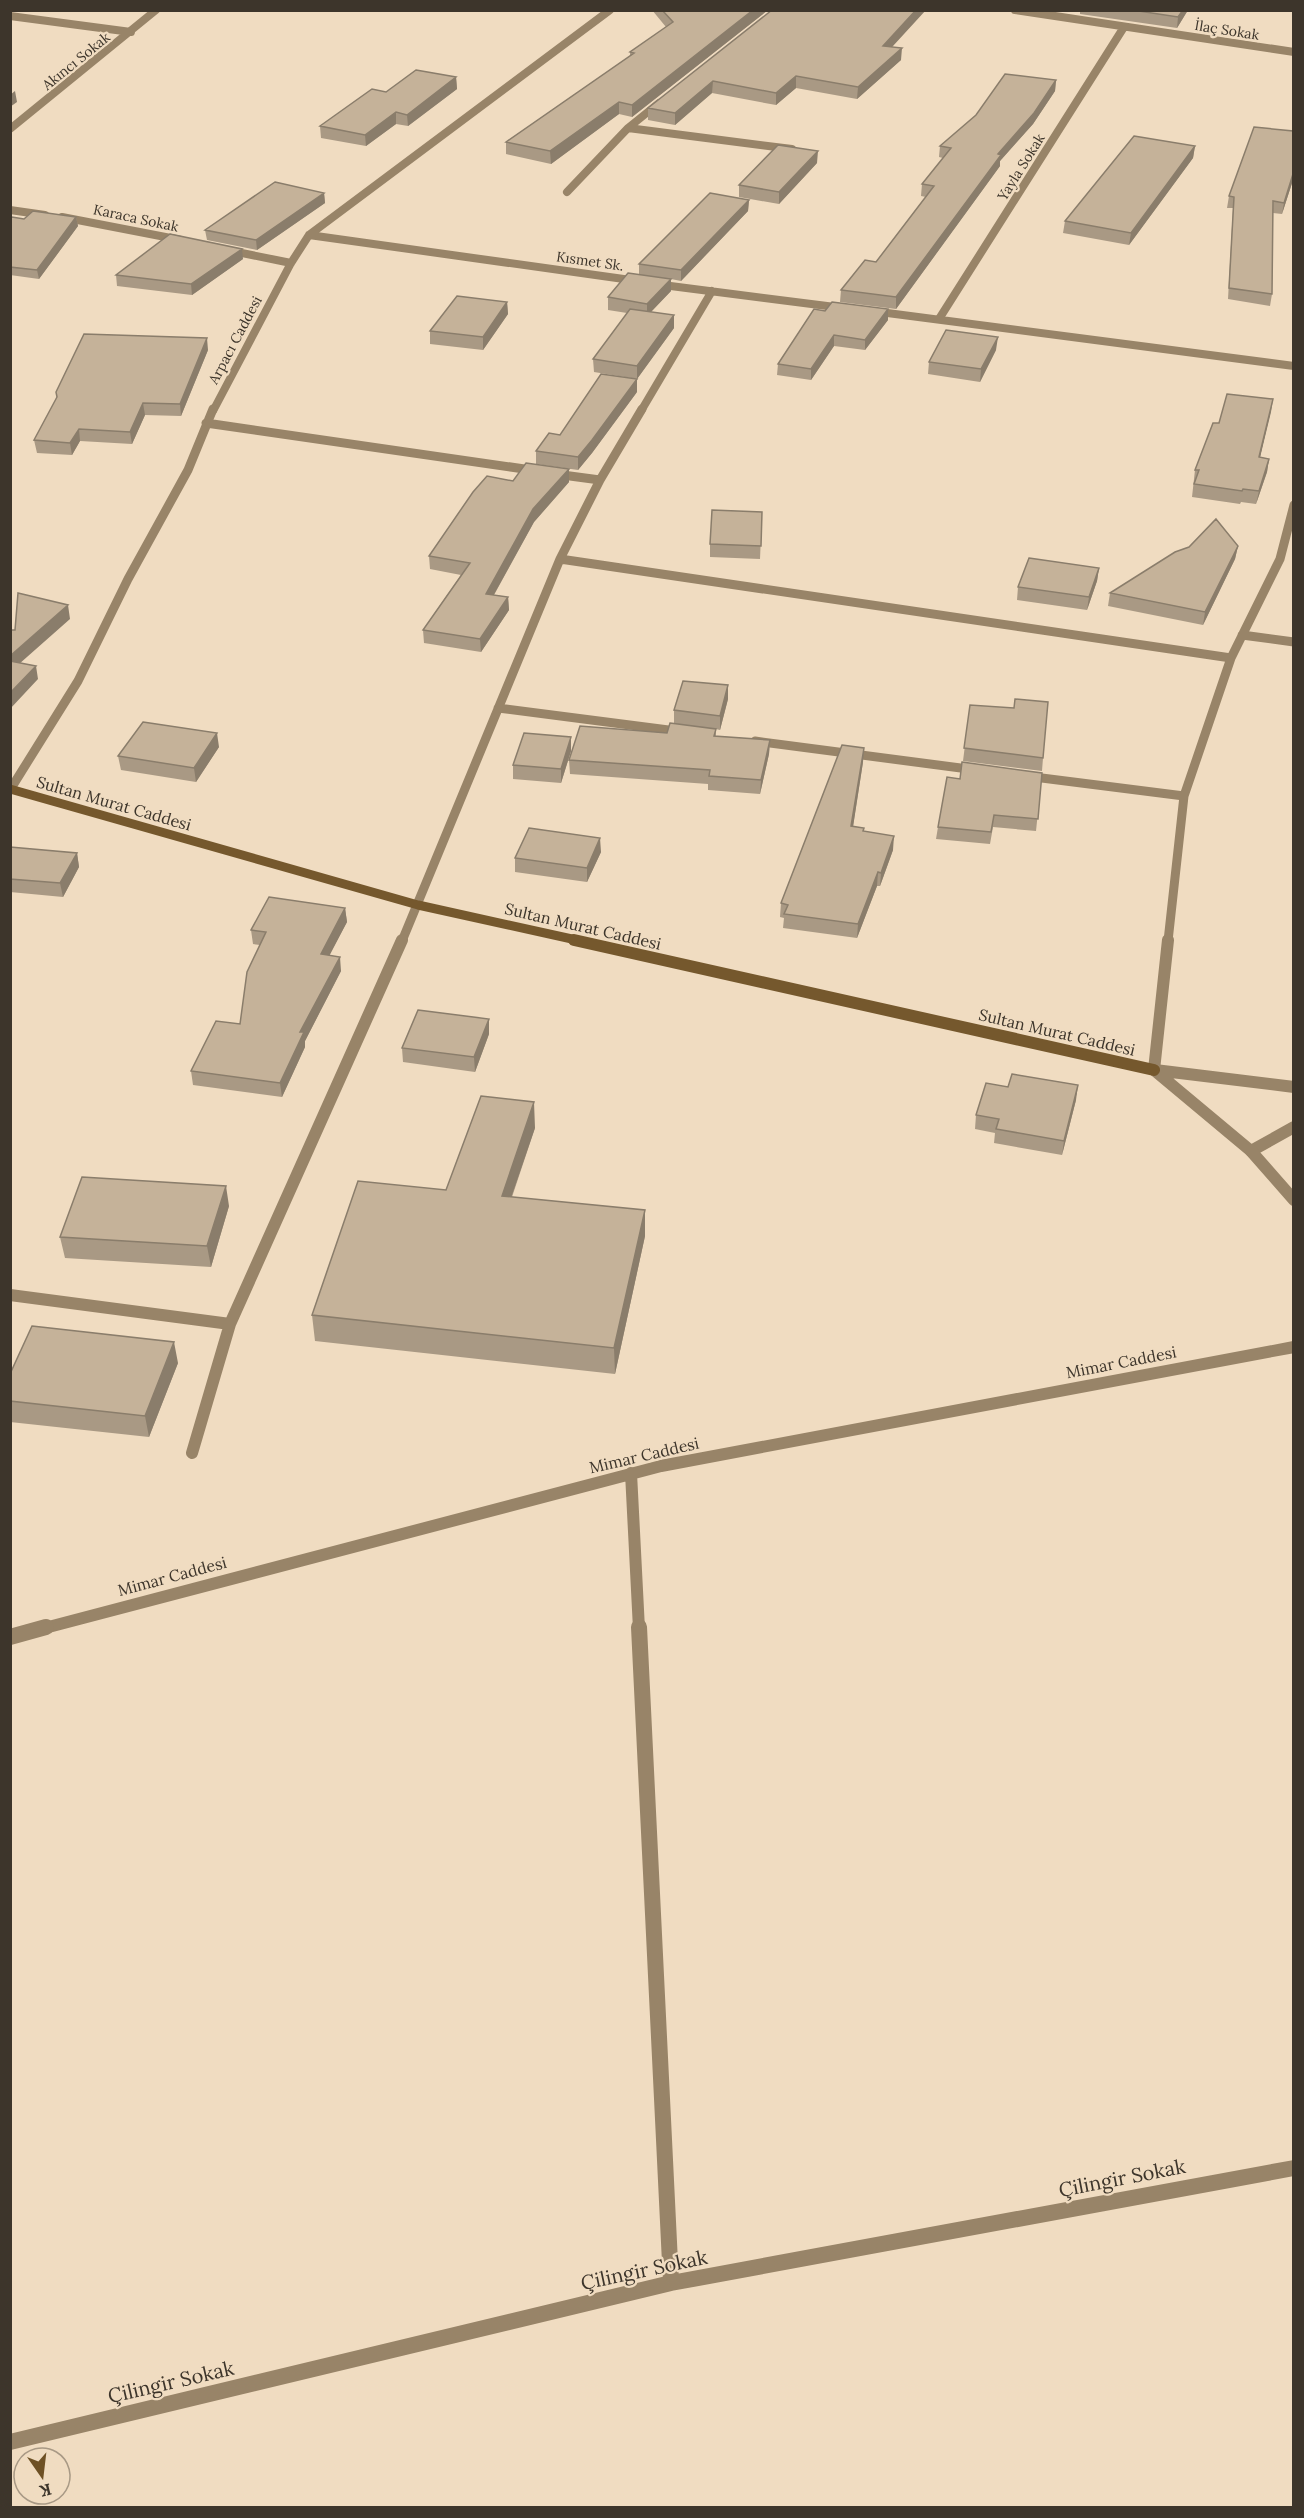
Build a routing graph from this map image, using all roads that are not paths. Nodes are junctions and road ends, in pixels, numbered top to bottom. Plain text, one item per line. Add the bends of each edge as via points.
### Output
1 (156, 10) edge
2 (610, 10) edge
3 (1015, 10) edge
4 (10, 16) edge
5 (1124, 27) junction
6 (131, 32) junction
7 (1293, 52) edge
8 (662, 101) edge
9 (628, 128) junction
10 (10, 129) edge
11 (797, 150) edge
12 (567, 192) dead end
13 (10, 210) edge
14 (309, 235) junction
15 (189, 242) edge
16 (223, 249) edge
17 (291, 263) junction
18 (712, 291) junction
19 (849, 308) edge
20 (860, 310) edge
21 (939, 319) junction
22 (1293, 366) edge
23 (206, 423) junction
24 (600, 480) junction
25 (1293, 505) edge
26 (560, 559) junction
27 (1242, 635) junction
28 (1293, 642) edge
29 (1231, 658) junction
30 (498, 708) junction
31 (699, 734) edge
32 (746, 740) edge
33 (983, 771) edge
34 (1018, 775) edge
35 (11, 789) edge
36 (1184, 796) junction
37 (418, 905) junction
38 (1154, 1070) junction
39 (1293, 1087) edge
40 (1293, 1126) edge
41 (1251, 1150) junction
42 (1293, 1200) edge
43 (10, 1295) edge
44 (230, 1324) junction
45 (1293, 1347) edge
46 (192, 1453) dead end
47 (631, 1473) junction
48 (10, 1637) edge
49 (1293, 2168) edge
50 (671, 2283) junction
51 (10, 2442) edge

1 - 6 street, Akıncı Sokak
2 - 14 street, Arpacı Caddesi
3 - 5 street, İlaç Sokak
4 - 6 street
5 - 7 street, İlaç Sokak
5 - 21 street, Yayla Sokak
6 - 10 street, Akıncı Sokak
8 - 9 street
9 - 11 street
9 - 12 street
13 - 15 street, Karaca Sokak
14 - 17 street, Arpacı Caddesi
14 - 18 street, Kısmet Sk.
16 - 17 street
17 - 23 street, Arpacı Caddesi
18 - 19 street, Kısmet Sk.
18 - 24 street
20 - 21 street
21 - 22 street
23 - 24 street
23 - 35 street, Arpacı Caddesi via 188,470 78,681
24 - 26 street
25 - 27 street via 1280,559
26 - 29 street
26 - 30 street
27 - 28 street
27 - 29 street
29 - 36 street
30 - 31 street
30 - 37 street
32 - 33 street
34 - 36 street
35 - 37 main road, Sultan Murat Caddesi
36 - 38 street
37 - 38 main road, Sultan Murat Caddesi
37 - 44 street
38 - 39 street
38 - 41 street
40 - 41 street
41 - 42 street
43 - 44 street
44 - 46 street
45 - 47 street, Mimar Caddesi
47 - 48 street, Mimar Caddesi
47 - 50 street
49 - 50 street, Çilingir Sokak
50 - 51 street, Çilingir Sokak

